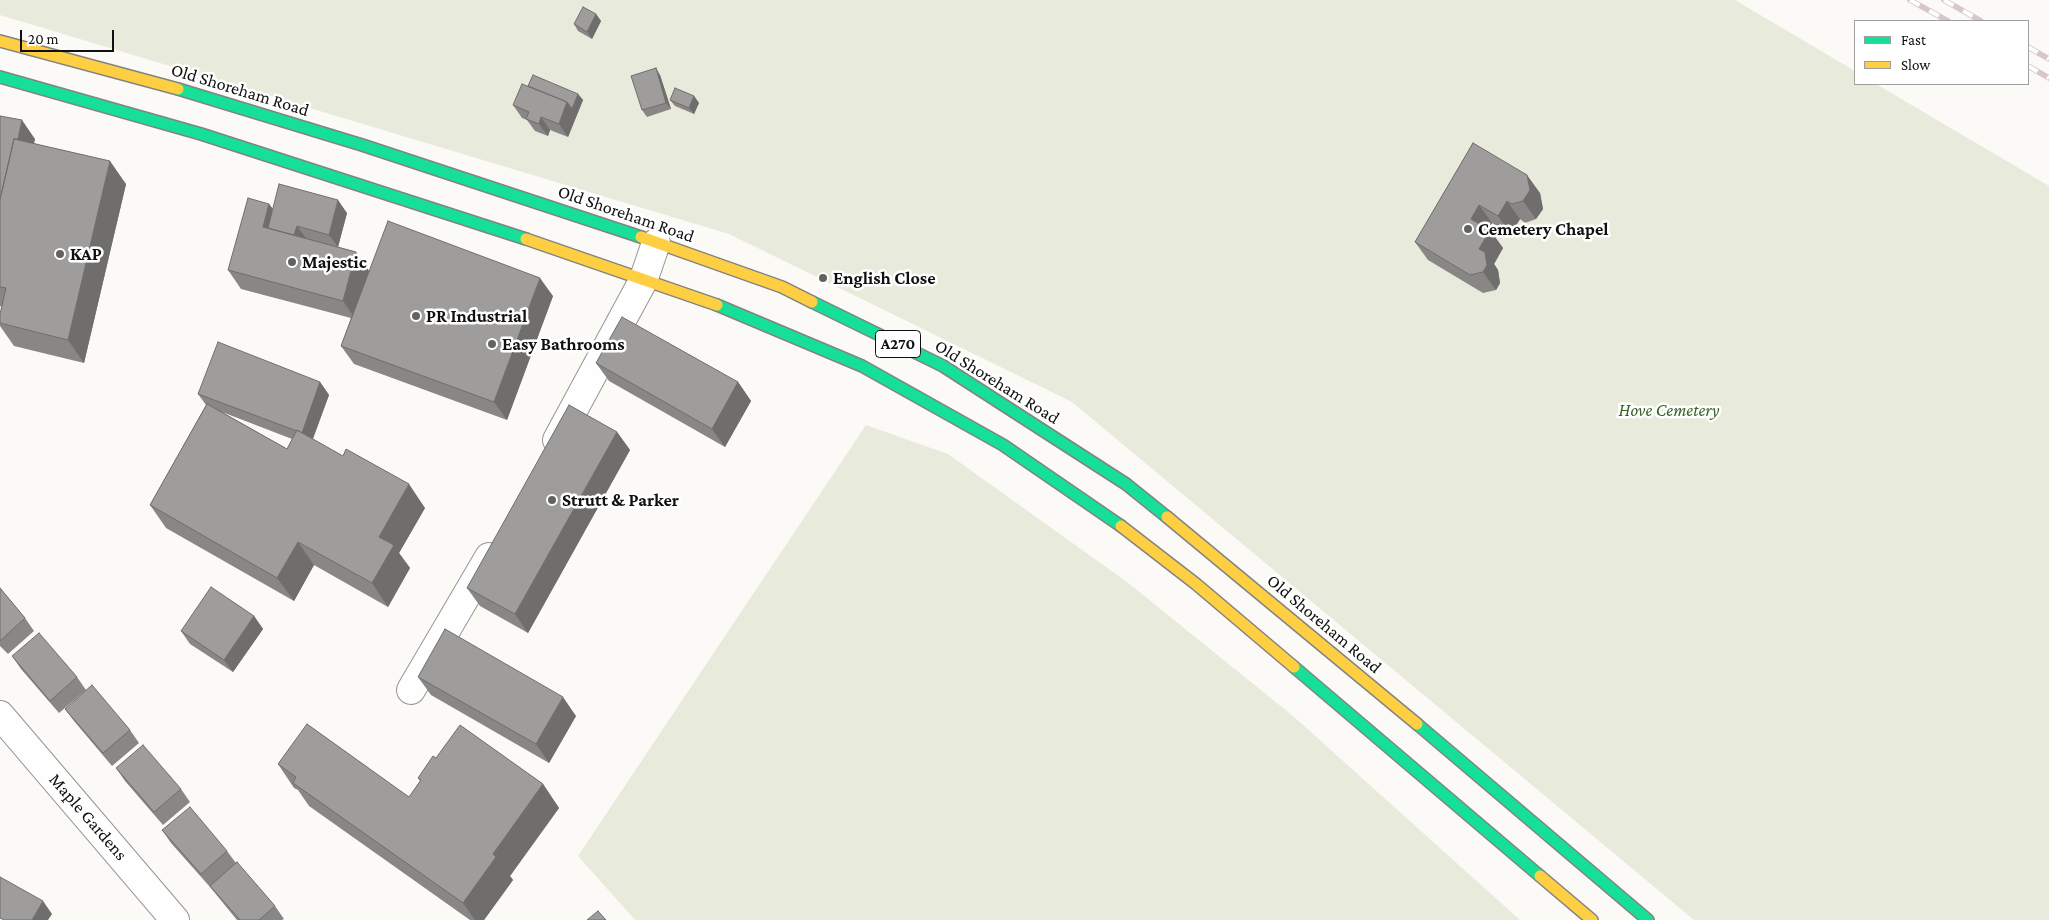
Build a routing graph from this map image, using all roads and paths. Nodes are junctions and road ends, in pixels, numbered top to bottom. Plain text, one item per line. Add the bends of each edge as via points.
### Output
1 (0, 41) edge
2 (0, 77) edge
3 (656, 243) junction
4 (643, 281) junction
5 (544, 464) edge
6 (502, 536) edge
7 (410, 690) dead end
8 (0, 715) edge
9 (175, 920) edge
10 (1592, 920) edge
11 (1648, 920) edge

1 - 3 main road, Old Shoreham Road / A270 via 155,82 362,145
2 - 4 main road, A270 via 201,134 548,246
3 - 4 street
3 - 11 main road, Old Shoreham Road / A270 via 782,287 943,366 1126,484 1338,657
4 - 5 street
4 - 10 main road, A270 via 726,308 862,366 1003,445 1081,497 1196,584
6 - 7 street
8 - 9 street, Maple Gardens

